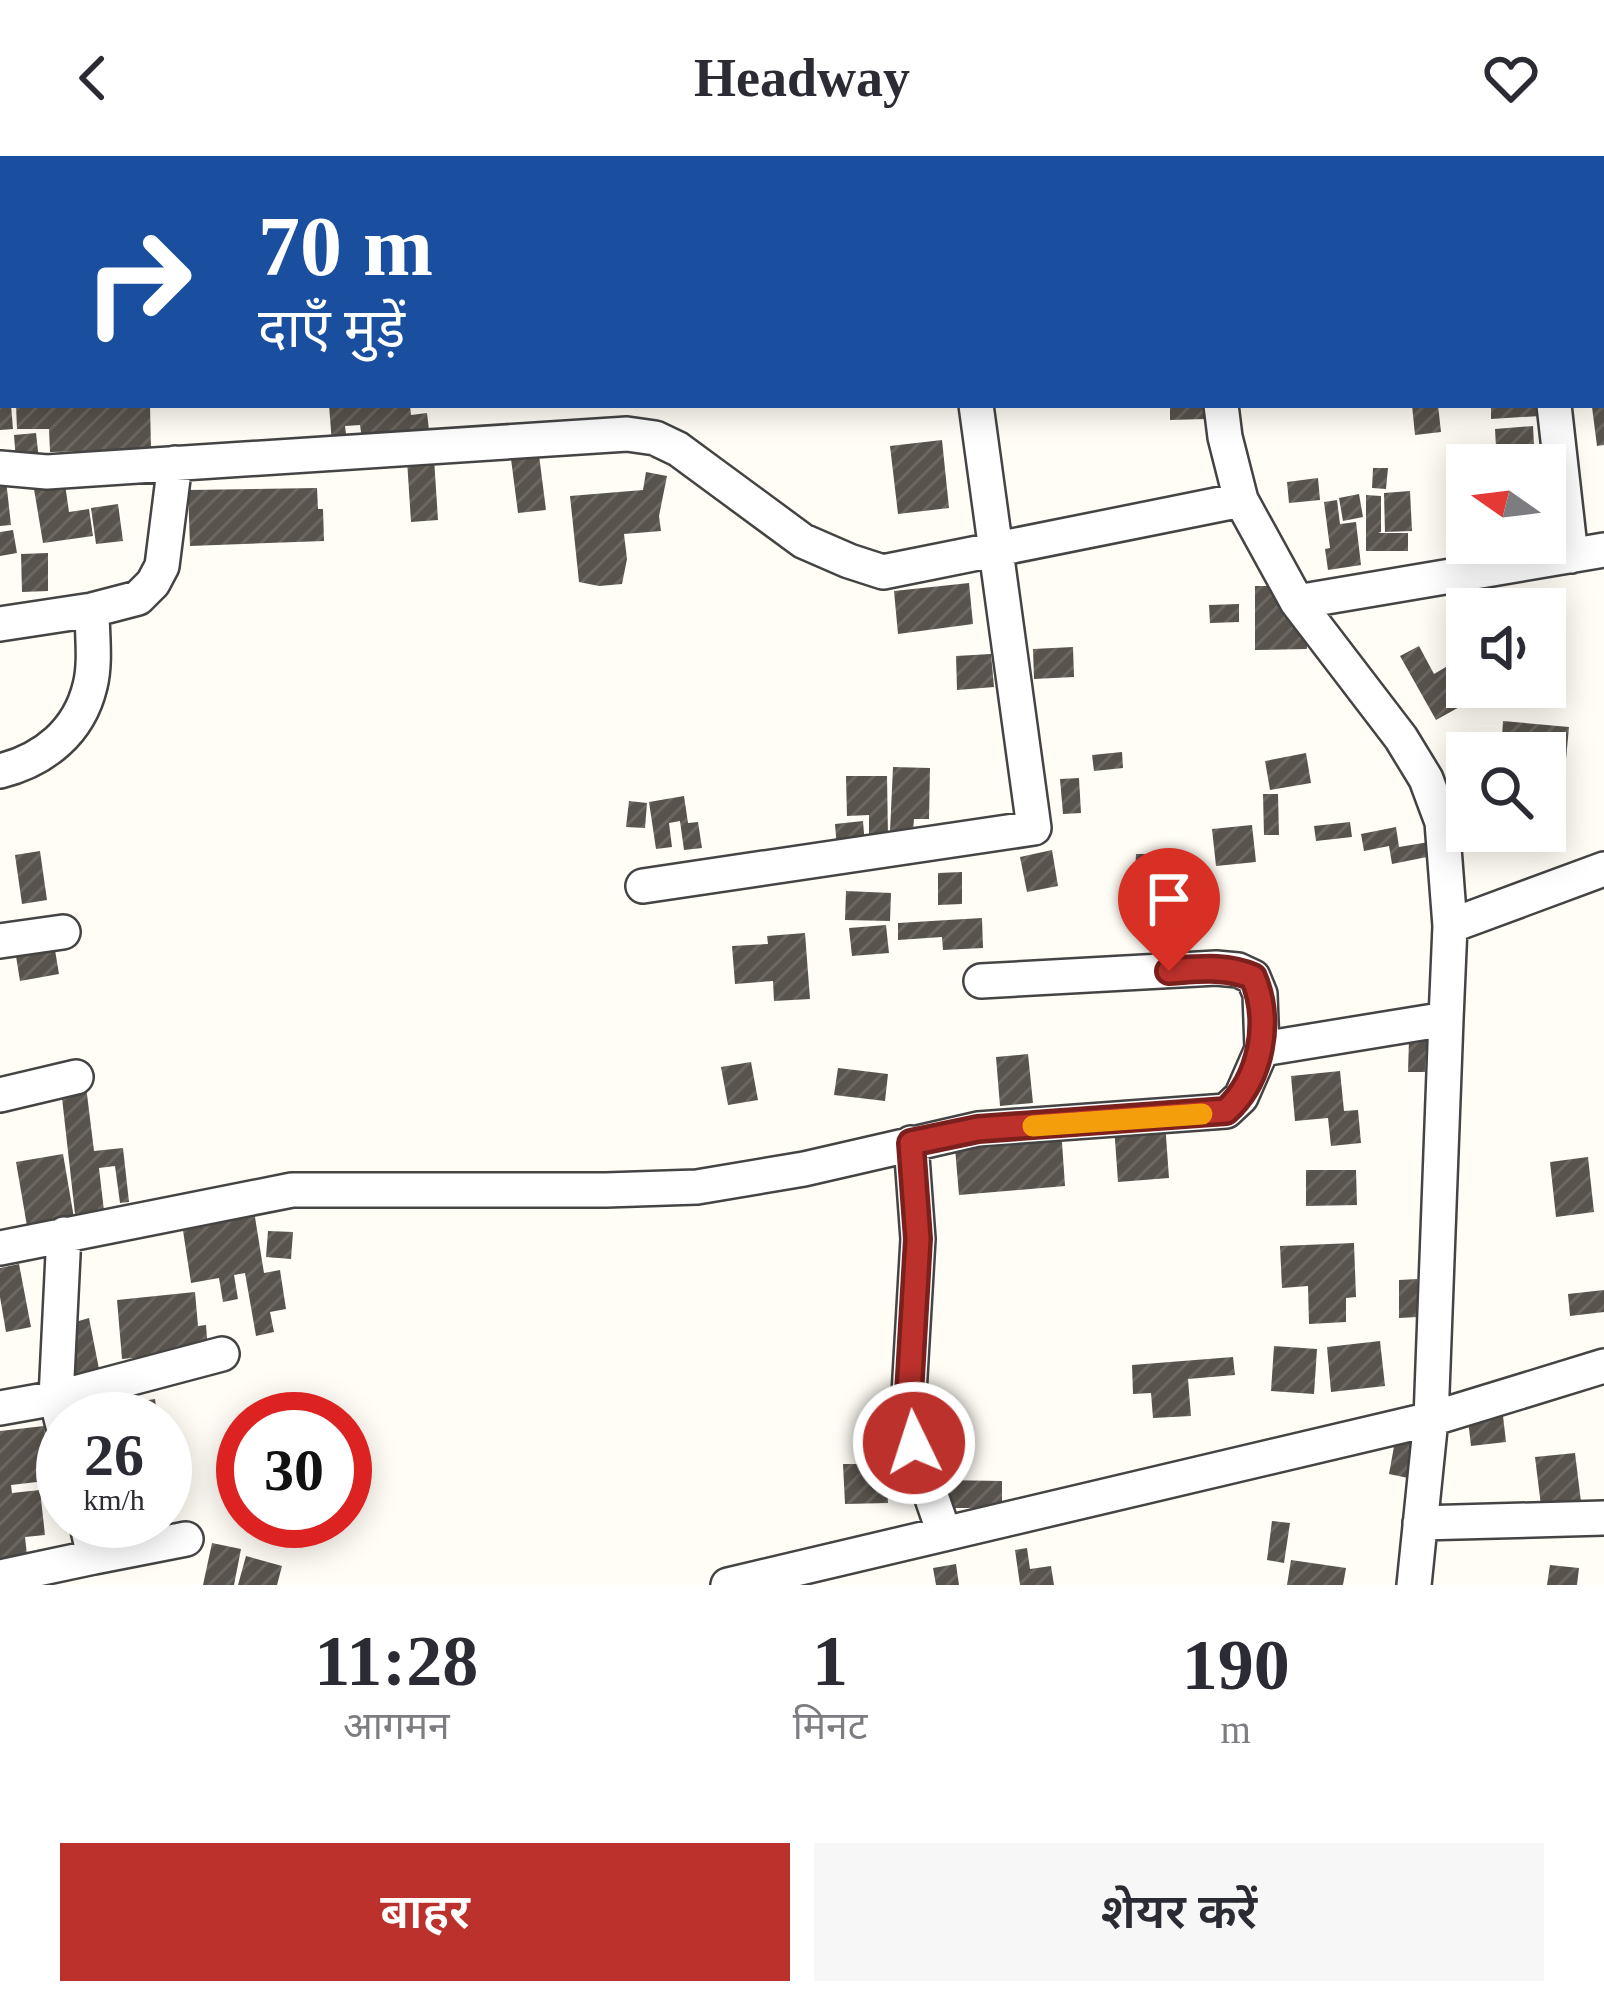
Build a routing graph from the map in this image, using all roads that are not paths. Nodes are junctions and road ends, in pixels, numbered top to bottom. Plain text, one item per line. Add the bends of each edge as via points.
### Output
1 (976, 408) edge
2 (1221, 408) edge
3 (1555, 408) edge
4 (175, 463) junction
5 (0, 468) edge
6 (1241, 500) junction
7 (994, 549) junction
8 (1588, 553) edge
9 (1297, 602) junction
10 (92, 610) junction
11 (0, 624) edge
12 (0, 771) edge
13 (1604, 869) edge
14 (643, 886) dead end
15 (1450, 926) junction
16 (63, 932) dead end
17 (0, 941) edge
18 (981, 981) dead end
19 (1447, 1019) junction
20 (1262, 1049) junction
21 (76, 1077) dead end
22 (0, 1095) edge
23 (911, 1143) junction
24 (64, 1234) junction
25 (0, 1248) edge
26 (222, 1354) dead end
27 (1604, 1366) edge
28 (60, 1392) edge
29 (116, 1392) edge
30 (0, 1408) edge
31 (36, 1410) edge
32 (1431, 1419) junction
33 (1604, 1518) edge
34 (1420, 1523) junction
35 (944, 1533) junction
36 (153, 1548) edge
37 (90, 1567) edge
38 (0, 1576) edge
39 (728, 1585) edge
40 (1414, 1585) edge

1 - 7 street
2 - 6 street
3 - 8 street
4 - 5 street
4 - 7 street via 627,434 677,449 803,541 849,562 883,572
4 - 10 street via 153,583 138,598
6 - 7 street
6 - 9 street
7 - 14 street via 1034,828
8 - 9 street
9 - 15 street via 1426,779 1442,822
10 - 11 street
10 - 12 street via 91,684 78,717 55,748
13 - 15 street
15 - 19 street
16 - 17 street
18 - 20 street via 1238,970 1253,977 1260,994
19 - 20 street
19 - 32 street
20 - 23 street via 1226,1111 978,1129
21 - 22 street
23 - 24 street via 698,1186 292,1190
23 - 35 street via 918,1239 908,1411
24 - 25 street
24 - 28 street
26 - 29 street
27 - 32 street
30 - 31 street
32 - 34 street
32 - 35 street
33 - 34 street
34 - 40 street
35 - 39 street
36 - 37 street
37 - 38 street

